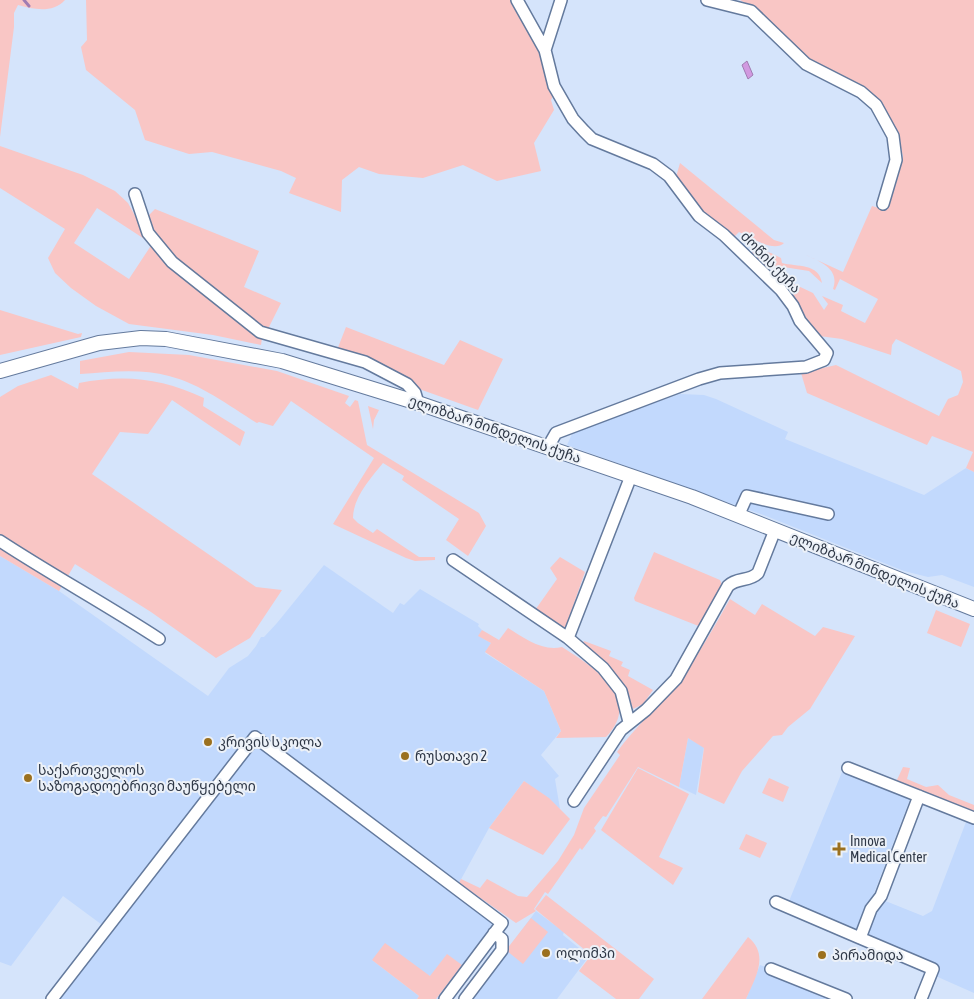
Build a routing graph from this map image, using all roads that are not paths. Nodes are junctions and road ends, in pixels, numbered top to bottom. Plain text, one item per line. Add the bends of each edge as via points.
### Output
1 (516, 0) edge
2 (561, 0) edge
3 (707, 0) edge
4 (545, 50) junction
5 (136, 194) dead end
6 (882, 204) dead end
7 (0, 371) edge
8 (418, 403) junction
9 (548, 447) junction
10 (631, 476) junction
11 (740, 514) junction
12 (828, 514) dead end
13 (775, 530) junction
14 (0, 541) edge
15 (452, 560) dead end
16 (974, 609) edge
17 (568, 638) junction
18 (159, 640) dead end
19 (629, 722) junction
20 (848, 768) dead end
21 (919, 796) junction
22 (574, 801) dead end
23 (974, 818) edge
24 (776, 902) dead end
25 (494, 933) junction
26 (860, 938) junction
27 (771, 969) dead end
28 (52, 999) edge
29 (445, 999) edge
30 (465, 999) edge
31 (846, 999) edge
32 (921, 999) edge

1 - 4 street, ძოწის ქუჩა
2 - 4 street
3 - 6 street via 751,12 806,64 861,92 876,105 893,136 896,160
4 - 9 street, ძოწის ქუჩა via 554,86 584,131 592,139 653,164 668,176 699,216 724,235 781,290 800,321 827,353 824,360 806,367 720,372 699,379 556,433
5 - 8 street via 148,233 172,262 260,332 365,362 407,384
7 - 8 street, ელიზბარ მინდელის ქუჩა via 99,343 141,338 282,361
8 - 9 street, ელიზბარ მინდელის ქუჩა
9 - 10 street, ელიზბარ მინდელის ქუჩა
10 - 11 street, ელიზბარ მინდელის ქუჩა
10 - 17 street
11 - 12 street via 747,496
11 - 13 street, ელიზბარ მინდელის ქუჩა
13 - 16 street, ელიზბარ მინდელის ქუჩა
13 - 19 street via 758,573 753,578 732,582 728,586 676,679 646,710
14 - 18 street
15 - 17 street
17 - 19 street via 613,679 621,692
19 - 22 street via 609,746
20 - 21 street
21 - 23 street
21 - 26 street via 881,896 871,908
24 - 26 street
25 - 28 street via 502,923 255,737
25 - 29 street
25 - 30 street via 502,939 502,950
26 - 32 street via 933,969
27 - 31 street

